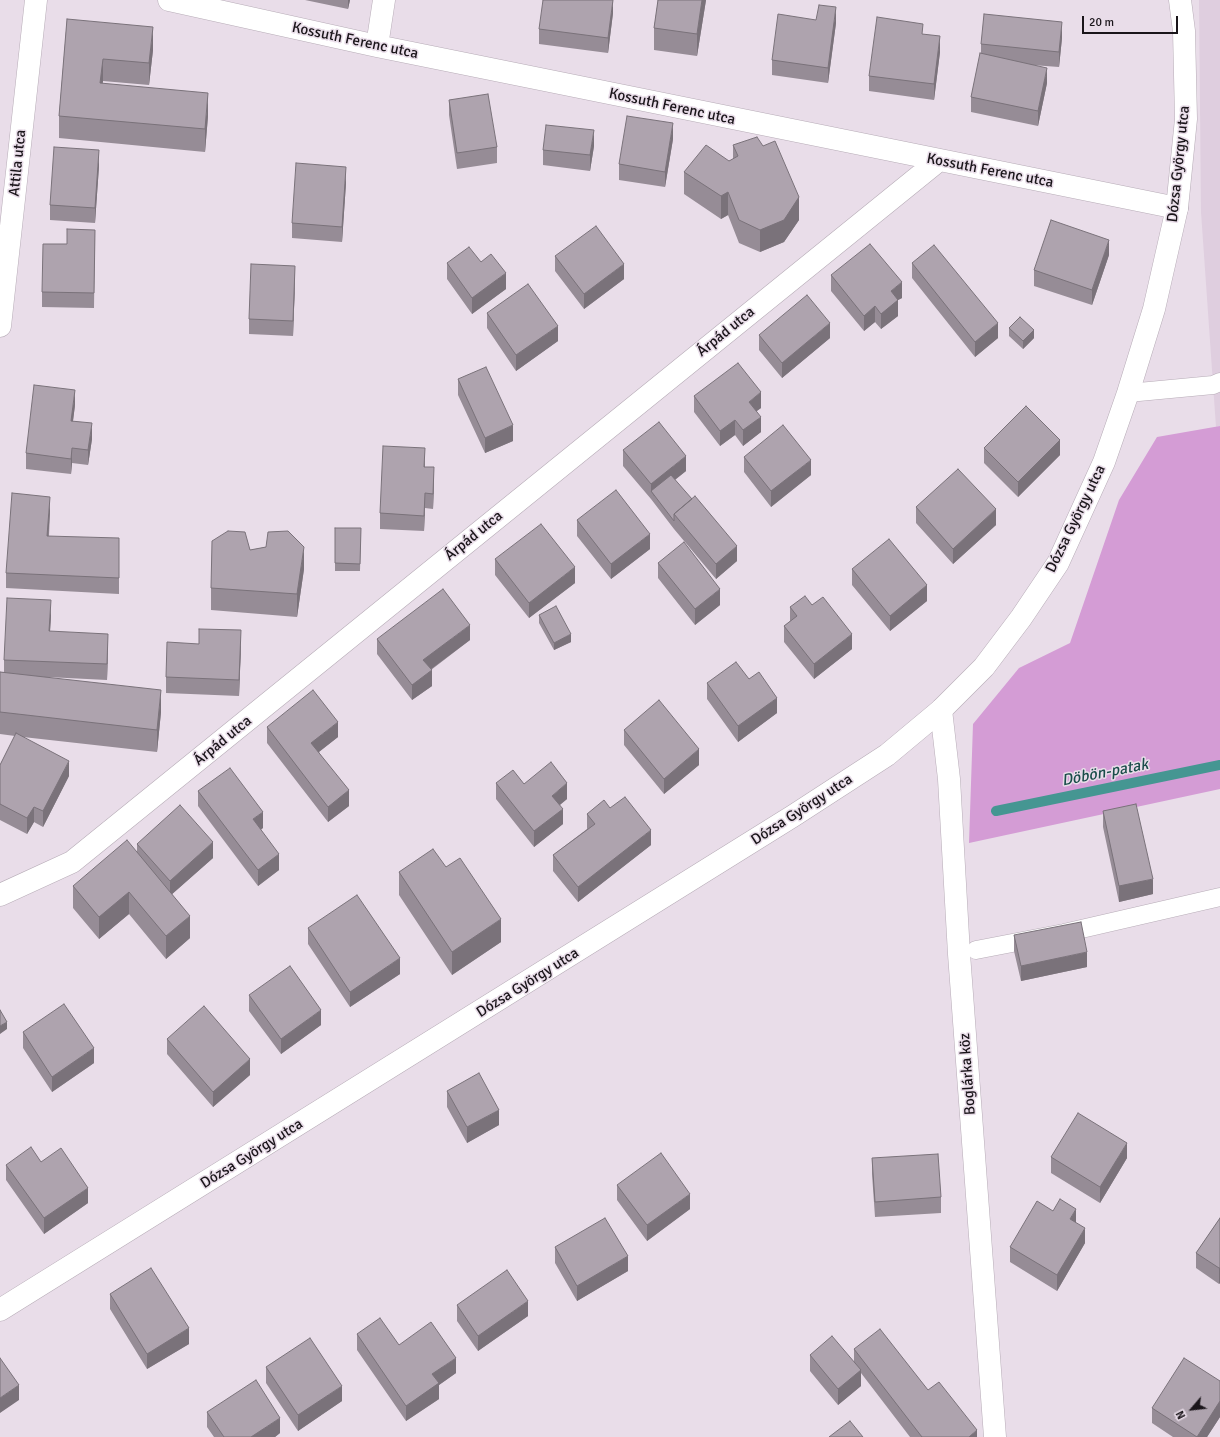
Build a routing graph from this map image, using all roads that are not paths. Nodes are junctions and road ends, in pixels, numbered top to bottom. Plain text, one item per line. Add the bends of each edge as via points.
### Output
1 (36, 0) edge
2 (168, 0) edge
3 (384, 0) edge
4 (1180, 0) edge
5 (377, 46) junction
6 (938, 161) junction
7 (1177, 208) junction
8 (0, 326) edge
9 (1220, 382) edge
10 (1128, 394) junction
11 (941, 710) junction
12 (0, 895) edge
13 (1220, 897) edge
14 (976, 950) dead end
15 (0, 1310) edge
16 (995, 1437) edge

1 - 8 street, Attila utca
2 - 5 street, Kossuth Ferenc utca
3 - 5 street
4 - 7 street, Dózsa György utca via 1184,31 1186,119
5 - 6 street, Kossuth Ferenc utca
6 - 7 street, Kossuth Ferenc utca
6 - 12 street, Árpád utca via 72,862
7 - 10 street, Dózsa György utca via 1154,309
9 - 10 lane via 1213,385
10 - 11 street, Dózsa György utca via 1104,462 1058,563 984,667
11 - 15 street, Dózsa György utca via 887,755 793,816
11 - 16 street, Boglárka köz via 949,779 959,954
13 - 14 lane via 1064,933

